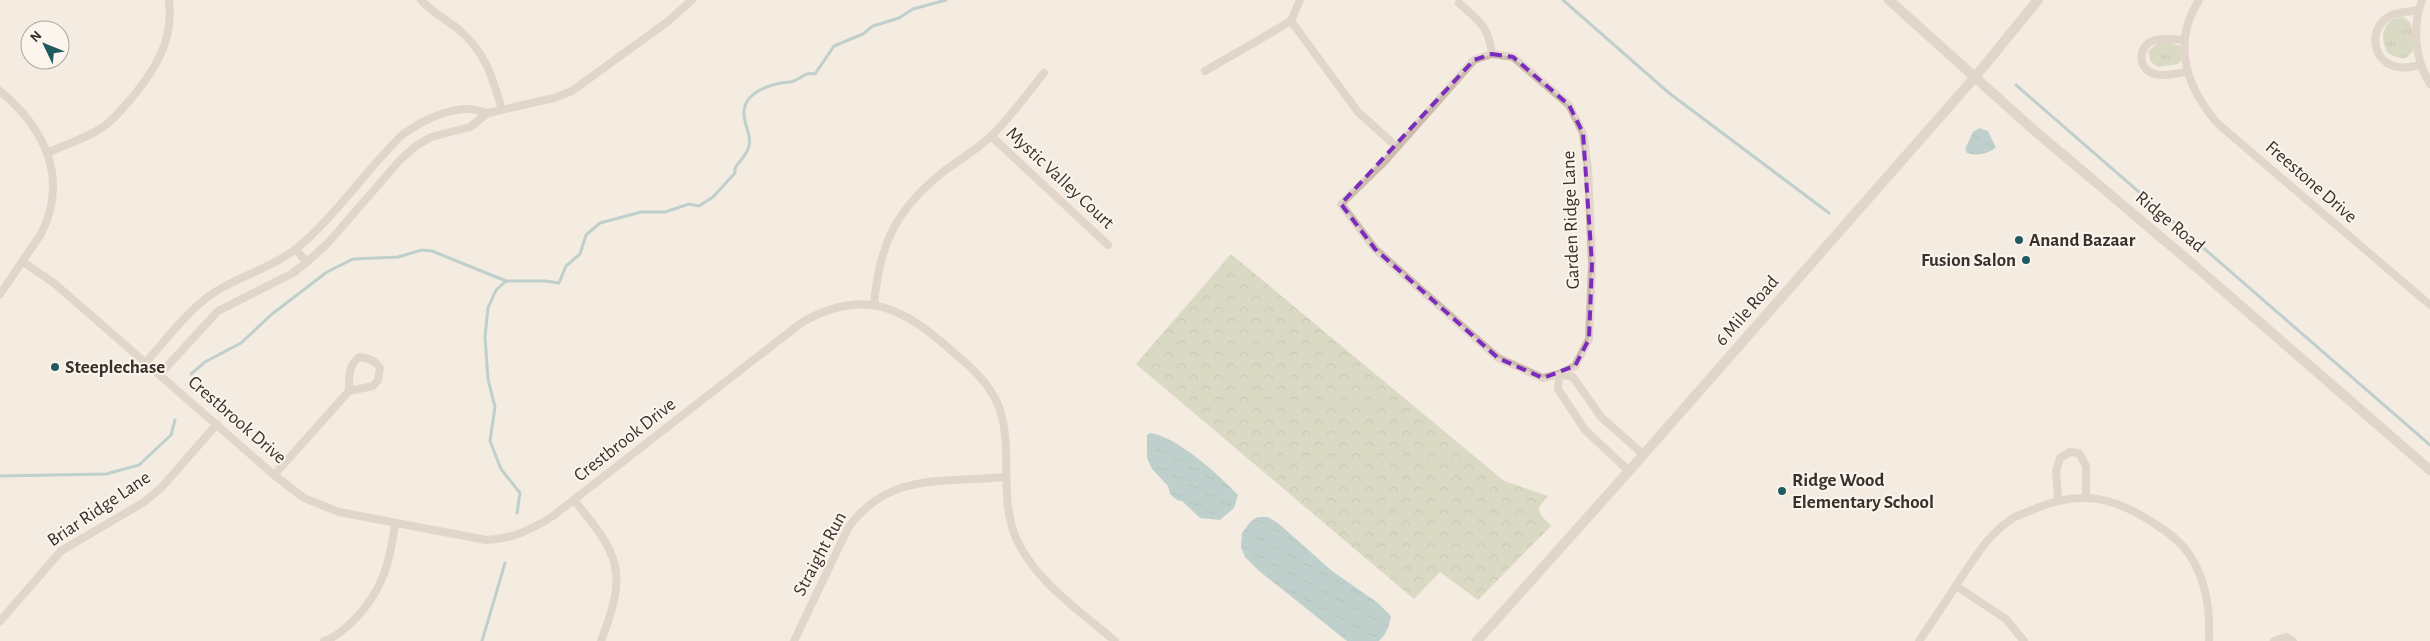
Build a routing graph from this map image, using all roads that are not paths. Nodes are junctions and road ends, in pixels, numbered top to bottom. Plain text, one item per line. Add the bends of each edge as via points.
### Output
1 (169, 0) edge
2 (421, 0) edge
3 (692, 0) edge
4 (1300, 0) edge
5 (1889, 0) edge
6 (2038, 0) edge
7 (2199, 0) edge
8 (2422, 0) edge
9 (1458, 3) dead end
10 (2418, 10) junction
11 (1291, 21) junction
12 (2183, 40) junction
13 (1492, 54) junction
14 (2420, 65) junction
15 (1205, 70) dead end
16 (2187, 72) junction
17 (1044, 73) dead end
18 (1975, 77) junction
19 (2430, 84) edge
20 (0, 91) edge
21 (502, 110) junction
22 (488, 113) junction
23 (991, 136) junction
24 (1397, 147) junction
25 (388, 148) junction
26 (47, 153) junction
27 (400, 160) junction
28 (1108, 245) dead end
29 (295, 249) junction
30 (23, 262) junction
31 (307, 262) junction
32 (0, 294) edge
33 (874, 305) junction
34 (2430, 305) edge
35 (146, 362) junction
36 (160, 374) junction
37 (1559, 374) junction
38 (349, 391) junction
39 (217, 424) junction
40 (1644, 455) junction
41 (2430, 470) edge
42 (1630, 471) junction
43 (274, 475) junction
44 (1006, 477) junction
45 (2086, 497) junction
46 (2058, 499) junction
47 (574, 500) junction
48 (396, 524) junction
49 (1956, 586) junction
50 (0, 621) edge
51 (324, 641) edge
52 (601, 641) edge
53 (794, 641) edge
54 (1115, 641) edge
55 (1477, 641) edge
56 (1919, 641) edge
57 (2024, 641) edge
58 (2209, 641) edge
59 (2274, 641) edge
60 (2293, 641) edge

1 - 26 street via 168,34 160,58 149,76 101,129
2 - 21 street via 473,43 494,80
3 - 21 street via 572,91
4 - 11 street
5 - 18 street, Ridge Road
6 - 18 street, 6 Mile Road
7 - 12 street, Freestone Drive
8 - 10 street
9 - 13 street via 1489,34
10 - 14 street via 2416,26
10 - 14 street via 2386,19 2378,29 2375,41 2377,52 2389,64 2404,67
11 - 15 street
11 - 24 street via 1358,112
12 - 16 street, Freestone Drive
12 - 16 street via 2154,40 2143,50 2141,61 2156,75
13 - 24 street via 1474,60
13 - 37 street, Garden Ridge Lane via 1513,57 1569,105 1583,133 1588,168 1592,264 1589,339 1575,366
14 - 19 street
16 - 34 street, Freestone Drive via 2197,96 2217,123
17 - 23 street
18 - 40 street, 6 Mile Road
18 - 41 street, Ridge Road
20 - 26 street via 31,123
21 - 22 street
22 - 25 street via 466,109 434,117 418,124
22 - 27 street via 470,127 431,137
23 - 28 street, Mystic Valley Court
23 - 33 street via 938,177 900,218 889,234 880,258
24 - 37 street via 1341,204 1375,249 1498,358 1543,378
25 - 27 street
25 - 29 street via 318,228
26 - 30 street via 52,172 51,207 41,234
27 - 31 street via 328,243
29 - 31 street
29 - 35 street via 275,264 213,293 201,302
30 - 32 street
30 - 35 street, Crestbrook Drive via 54,283
31 - 36 street via 218,311
33 - 44 street, Crestbrook Drive via 911,318 976,372 998,406 1006,442
33 - 47 street, Crestbrook Drive via 853,304 830,309 801,323
35 - 36 street, Crestbrook Drive
36 - 39 street, Crestbrook Drive
37 - 40 street via 1574,377 1601,417
37 - 42 street via 1558,389 1585,430
38 - 38 street via 373,386 380,374 377,363 359,357 353,362
38 - 43 street
39 - 43 street, Crestbrook Drive
39 - 50 street, Briar Ridge Lane via 161,488 144,502 61,551
40 - 42 street, 6 Mile Road
42 - 55 street, 6 Mile Road
43 - 48 street, Crestbrook Drive via 318,505
44 - 53 street, Straight Run via 921,482 879,498 848,528
44 - 54 street, Crestbrook Drive via 1010,516 1016,537 1028,558 1055,589
45 - 46 street
45 - 46 street via 2086,466 2079,454 2070,452 2060,458 2056,471
45 - 58 street via 2131,509 2165,530 2191,556 2209,606
46 - 49 street via 2014,518 1988,538
47 - 48 street, Crestbrook Drive via 539,525 502,539 472,538
47 - 52 street via 604,538 616,572 613,609
48 - 51 street via 377,593 348,626
49 - 56 street
49 - 57 street via 2006,619
59 - 60 street via 2286,637

